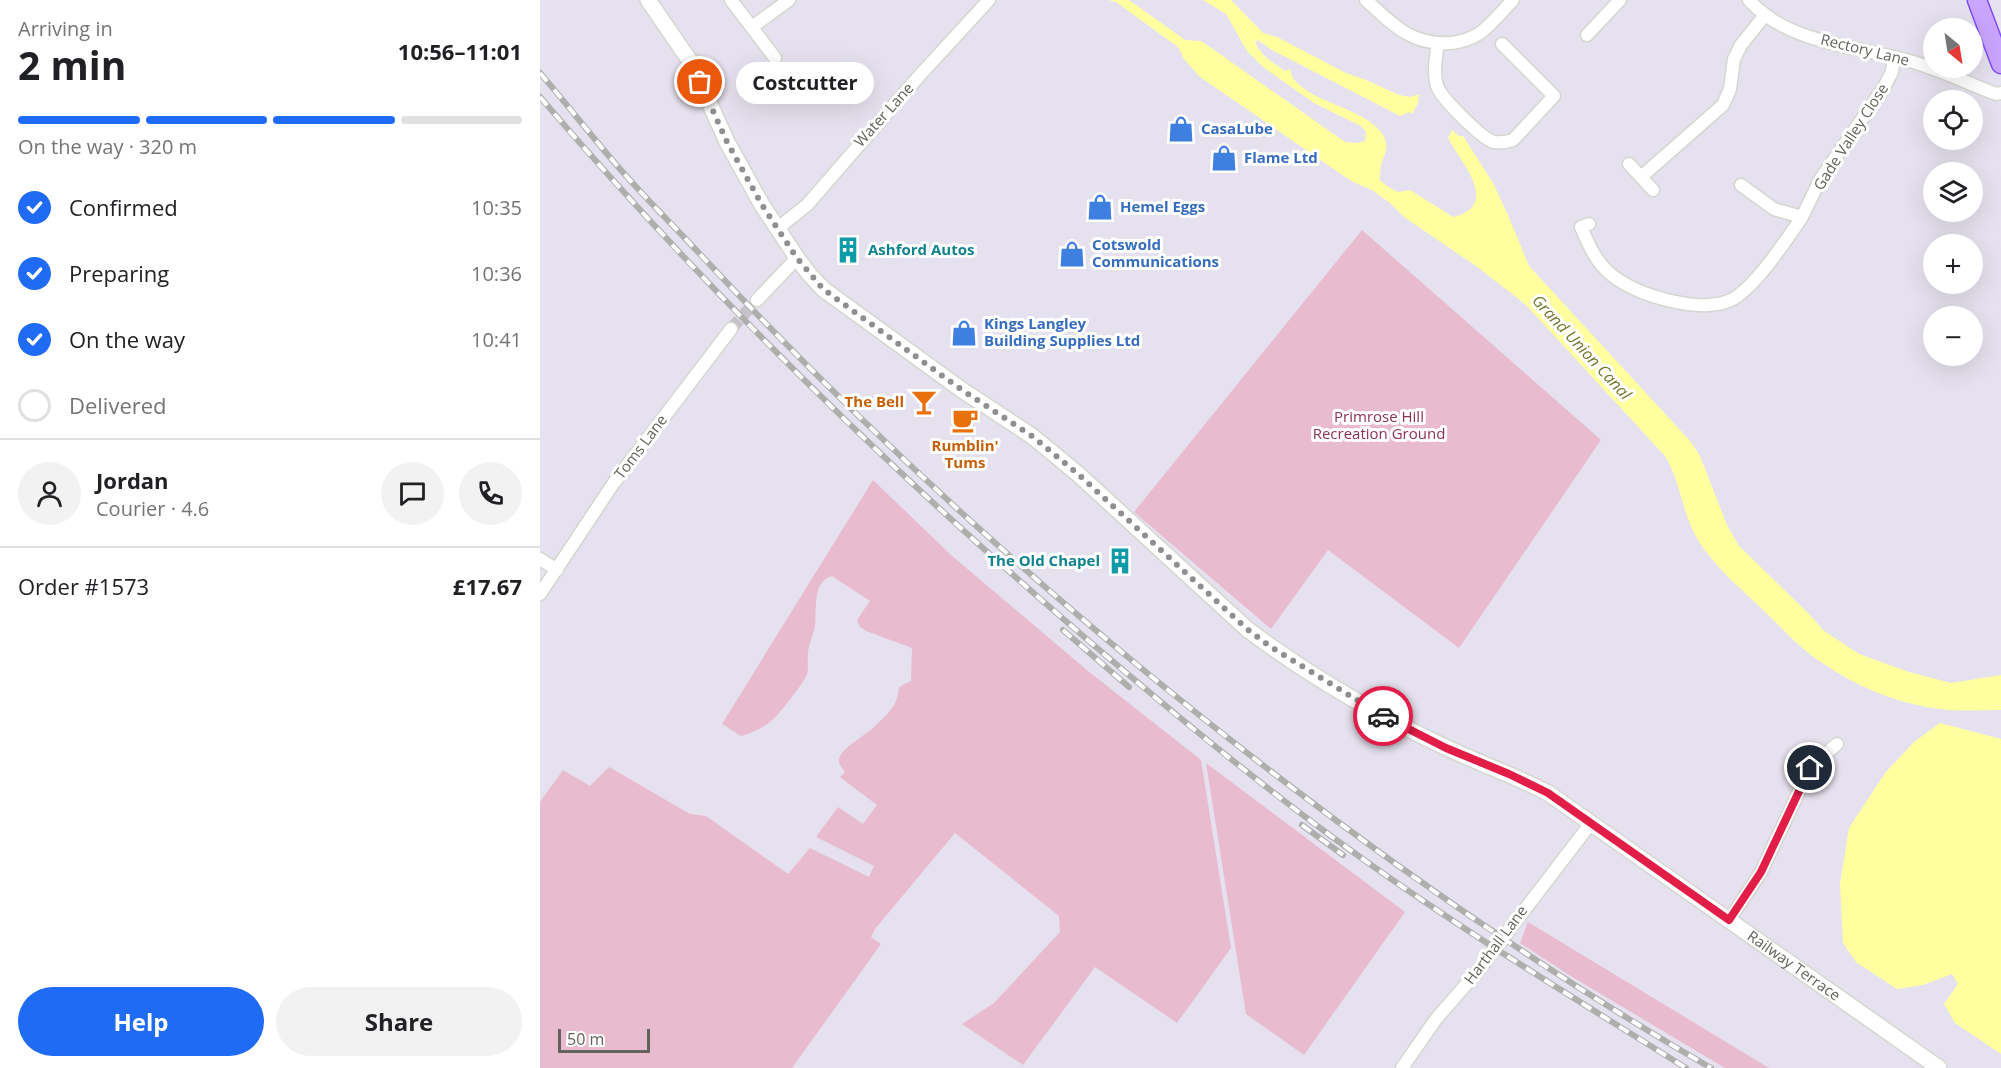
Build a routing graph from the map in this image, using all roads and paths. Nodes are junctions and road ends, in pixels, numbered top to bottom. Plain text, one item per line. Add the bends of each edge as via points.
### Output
1 (648, 0) edge
2 (731, 0) edge
3 (789, 0) edge
4 (989, 0) edge
5 (1366, 0) edge
6 (1513, 0) edge
7 (1620, 0) edge
8 (1749, 0) edge
9 (1977, 0) edge
10 (1765, 15) junction
11 (752, 27) junction
12 (1587, 35) dead end
13 (1438, 43) junction
14 (1502, 44) dead end
15 (1894, 57) junction
16 (775, 58) dead end
17 (2001, 64) edge
18 (2001, 93) edge
19 (1629, 164) dead end
20 (1641, 177) junction
21 (1741, 185) dead end
22 (1653, 190) dead end
23 (1802, 217) junction
24 (1581, 227) dead end
25 (778, 228) junction
26 (797, 258) junction
27 (757, 300) tunnel mouth
28 (731, 329) tunnel mouth
29 (540, 559) edge
30 (557, 570) junction
31 (540, 594) edge
32 (1837, 744) dead end
33 (1591, 823) junction
34 (1729, 920) junction
35 (1932, 1066) edge
36 (1402, 1068) edge

1 - 25 street, Railway Terrace via 692,64 727,142
2 - 11 street
3 - 11 street
4 - 25 street, Water Lane via 807,205
5 - 13 street via 1404,33
6 - 13 street via 1468,40
7 - 12 street
8 - 10 street, Rectory Lane
9 - 17 main road
10 - 15 street, Rectory Lane via 1840,46
10 - 20 street via 1737,52 1731,89 1723,105
11 - 16 street
13 - 14 street via 1437,88 1445,100 1493,142 1513,140 1557,99
15 - 18 street, Rectory Lane
15 - 23 street, Gade Valley Close via 1888,80 1820,180
19 - 20 street
20 - 22 street
21 - 23 street via 1774,209
23 - 24 street, Gade Valley Close via 1744,291 1730,300 1710,304 1672,301 1629,286 1599,262
25 - 26 street, Railway Terrace
26 - 27 street
26 - 33 street, Railway Terrace via 823,289 844,305 1041,443 1271,647 1381,715 1548,793
28 - 30 street, Toms Lane via 613,484
29 - 30 street
30 - 31 street, Toms Lane
32 - 34 street via 1810,768 1761,872
33 - 34 street, Railway Terrace
33 - 36 street, Harthall Lane via 1477,972 1436,1019
34 - 35 street, Railway Terrace

